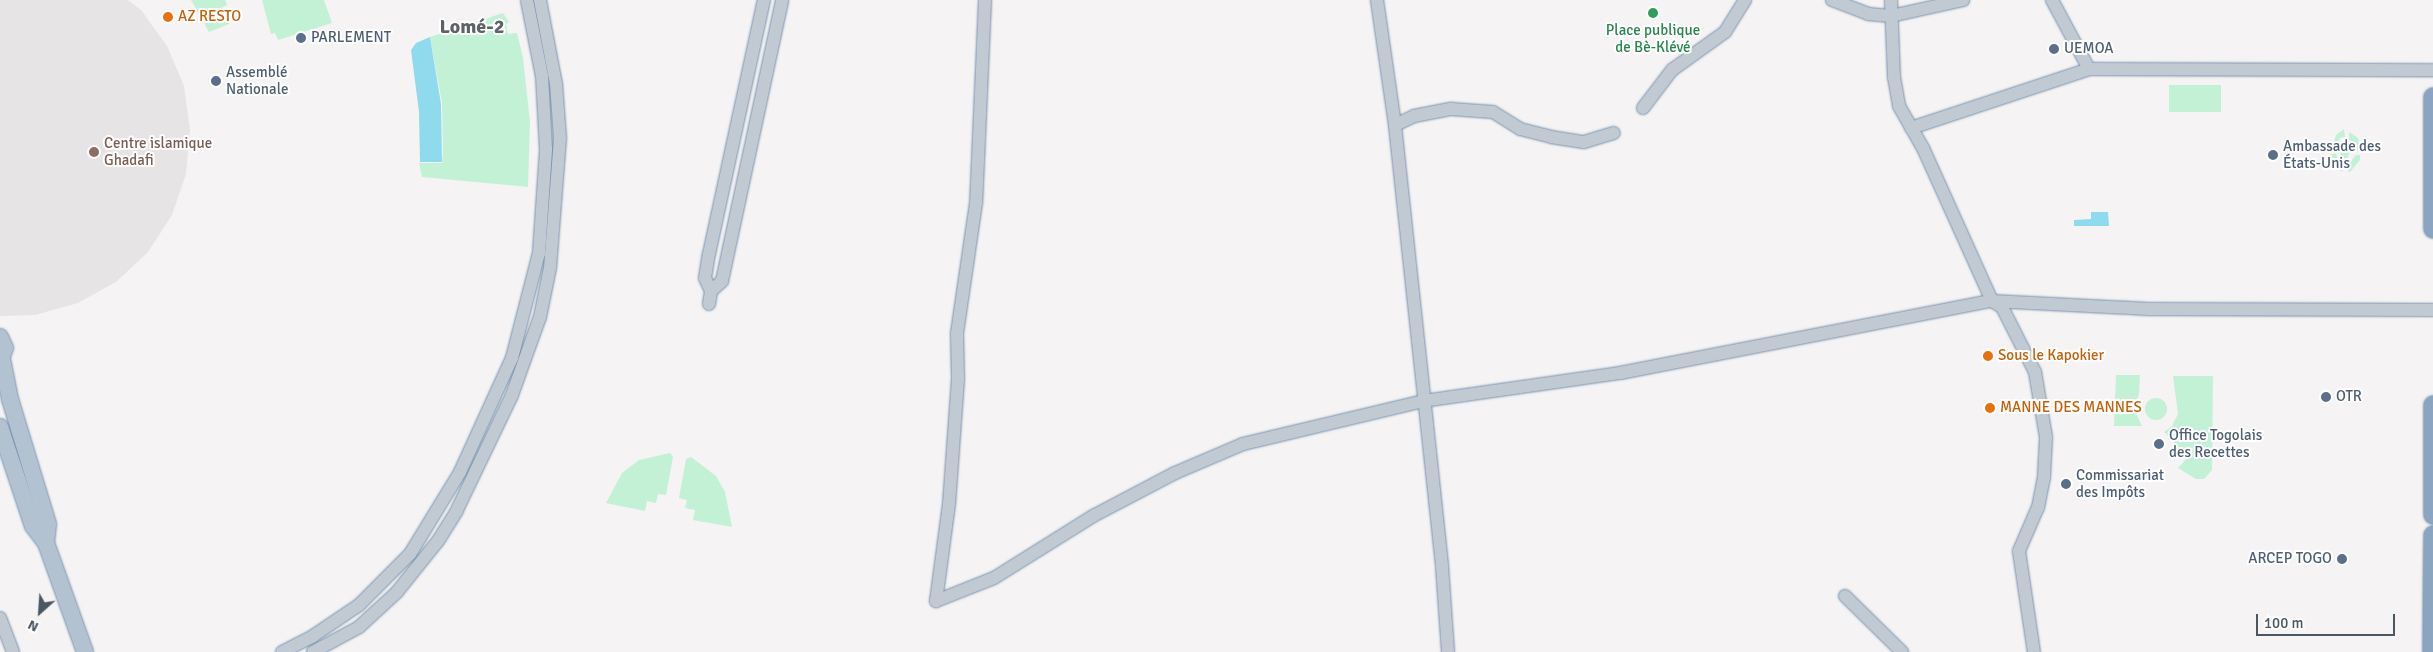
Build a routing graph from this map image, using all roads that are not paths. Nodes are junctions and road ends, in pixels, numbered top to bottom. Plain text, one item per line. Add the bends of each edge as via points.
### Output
1 (527, 0) edge
2 (540, 0) edge
3 (764, 0) edge
4 (782, 0) edge
5 (985, 0) edge
6 (1377, 0) edge
7 (1745, 0) edge
8 (1832, 0) edge
9 (1891, 0) edge
10 (1963, 0) edge
11 (2052, 0) edge
12 (1891, 16) junction
13 (2089, 69) junction
14 (2433, 70) edge
15 (2433, 98) edge
16 (1643, 108) dead end
17 (1395, 125) junction
18 (1911, 128) junction
19 (1614, 133) dead end
20 (2433, 228) edge
21 (1992, 301) junction
22 (2433, 310) edge
23 (0, 337) edge
24 (1, 360) edge
25 (1423, 401) junction
26 (2433, 405) edge
27 (0, 427) edge
28 (2433, 514) edge
29 (2433, 535) edge
30 (46, 543) junction
31 (1845, 596) dead end
32 (0, 618) edge
33 (13, 652) edge
34 (85, 652) edge
35 (282, 652) edge
36 (313, 652) edge
37 (1448, 652) edge
38 (1902, 652) edge
39 (2034, 652) edge
40 (2432, 652) edge

1 - 35 street via 542,76 546,149 539,253 512,358 460,472 410,554 359,605
2 - 36 street via 556,84 560,138 550,268 540,317 528,353 512,395 457,510 427,556 397,592 359,627
3 - 4 street via 705,278 710,297 722,281
5 - 25 street via 976,203 957,334 958,379 949,504 936,601 994,578 1095,514 1175,473 1243,444
6 - 17 street
7 - 16 street via 1725,32 1672,70
8 - 12 street via 1868,14
9 - 12 street
10 - 12 street
11 - 13 street
12 - 18 street via 1899,106
13 - 14 street
13 - 18 street
15 - 20 highway
17 - 19 street via 1414,116 1451,109 1493,112 1520,129 1551,138 1584,142
17 - 25 street
18 - 21 street via 1927,156
21 - 22 street via 2148,309
21 - 25 street via 1620,372
21 - 39 street via 2002,307 2035,372 2046,437 2038,507 2019,551
23 - 24 main road via 4,348
24 - 30 main road via 46,517
25 - 37 street
26 - 28 highway
27 - 30 main road via 33,526
29 - 40 highway
30 - 34 main road
31 - 38 street
32 - 33 street

